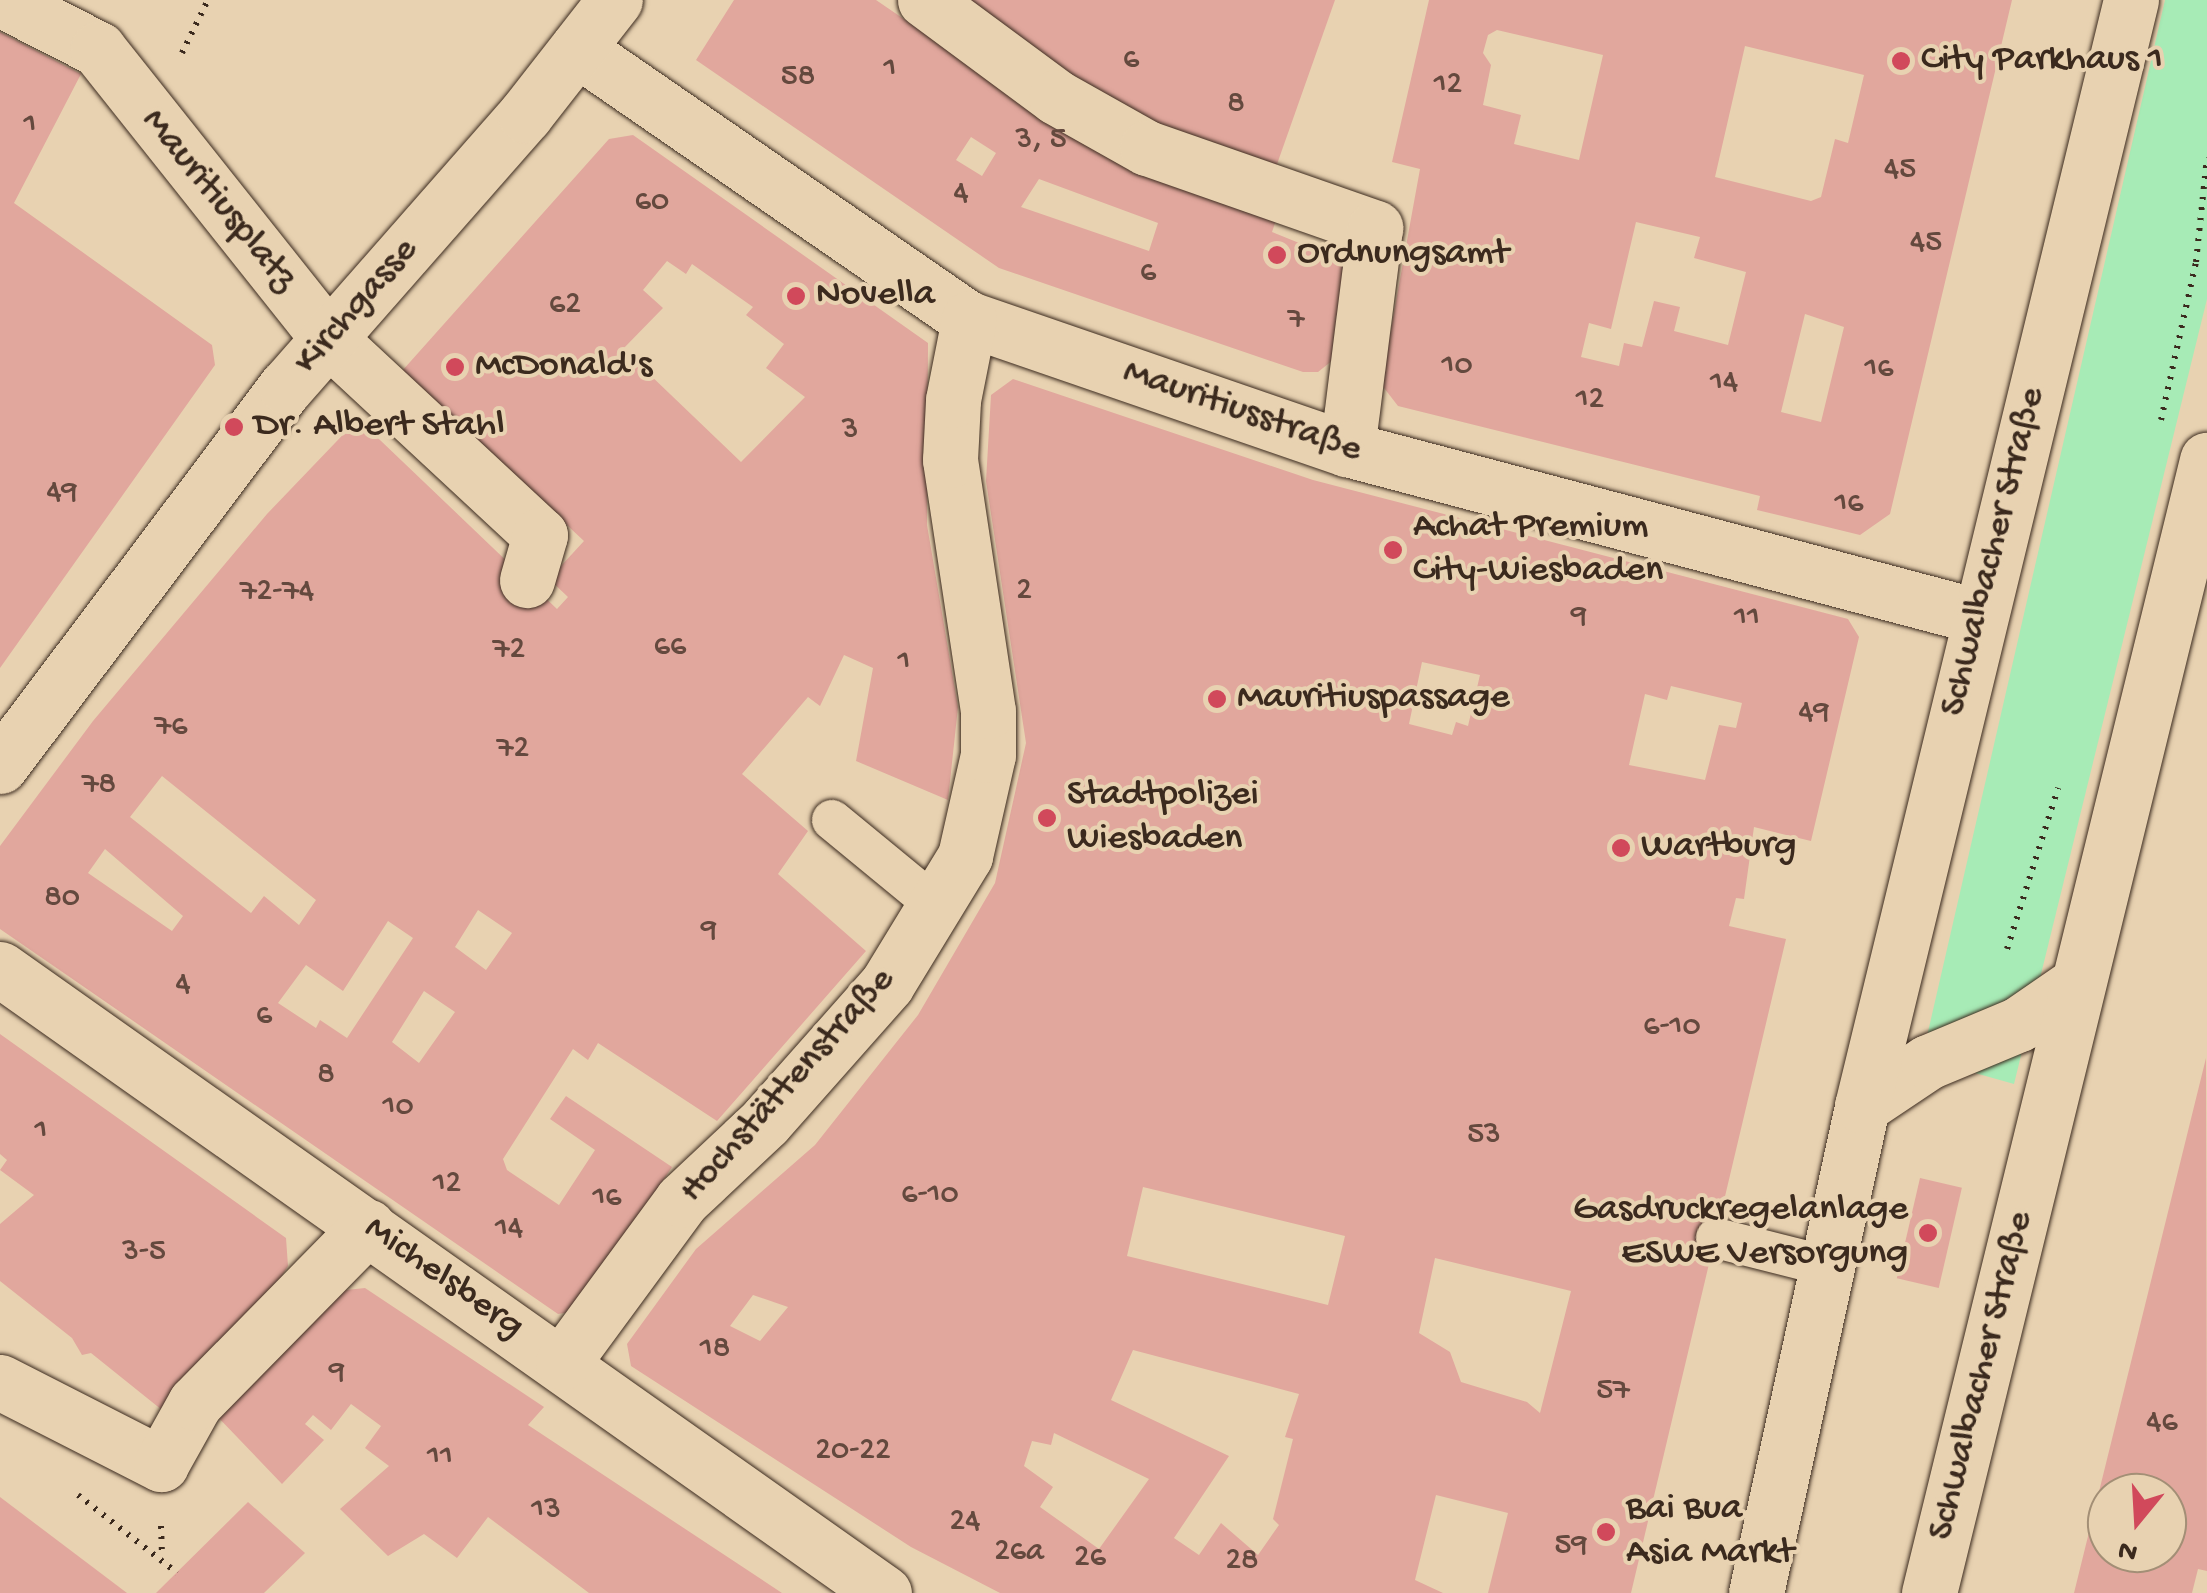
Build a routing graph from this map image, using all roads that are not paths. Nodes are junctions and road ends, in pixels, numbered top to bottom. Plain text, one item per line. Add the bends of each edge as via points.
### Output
1 (2, 0) edge
2 (615, 0) edge
3 (925, 0) edge
4 (2131, 0) edge
5 (577, 49) junction
6 (970, 319) junction
7 (329, 339) junction
8 (1347, 450) junction
9 (2207, 460) edge
10 (528, 580) dead end
11 (1977, 616) junction
12 (0, 766) edge
13 (832, 820) dead end
14 (939, 908) junction
15 (0, 969) edge
16 (2077, 984) junction
17 (1862, 1106) junction
18 (368, 1228) junction
19 (1716, 1238) dead end
20 (1827, 1266) junction
21 (564, 1362) junction
22 (0, 1382) edge
23 (884, 1593) edge
24 (1756, 1593) edge
25 (1930, 1593) edge

1 - 7 street, Mauritiusplatz via 98,49
2 - 5 street, Kirchgasse
3 - 8 street via 1056,96 1147,148 1374,228
4 - 11 street, Schwalbacher Straße
5 - 6 street, Mauritiusstraße
5 - 7 street, Kirchgasse
6 - 8 street, Mauritiusstraße
6 - 14 street, Hochstättenstraße via 953,400 950,460 988,711 988,755 966,856
7 - 10 street, Mauritiusplatz via 540,536
7 - 12 street, Kirchgasse
8 - 11 street, Mauritiusstraße
9 - 16 street, Schwalbacher Straße
11 - 17 street, Schwalbacher Straße
13 - 14 lane
14 - 21 street, Hochstättenstraße via 766,1122 682,1200
15 - 18 street, Michelsberg
16 - 17 street via 2018,1024 1928,1062
16 - 25 street, Schwalbacher Straße
17 - 20 street, Schwalbacher Straße
18 - 21 street, Michelsberg
18 - 22 street via 195,1403 160,1464
19 - 20 lane
20 - 24 street, Schwalbacher Straße
21 - 23 street, Michelsberg

